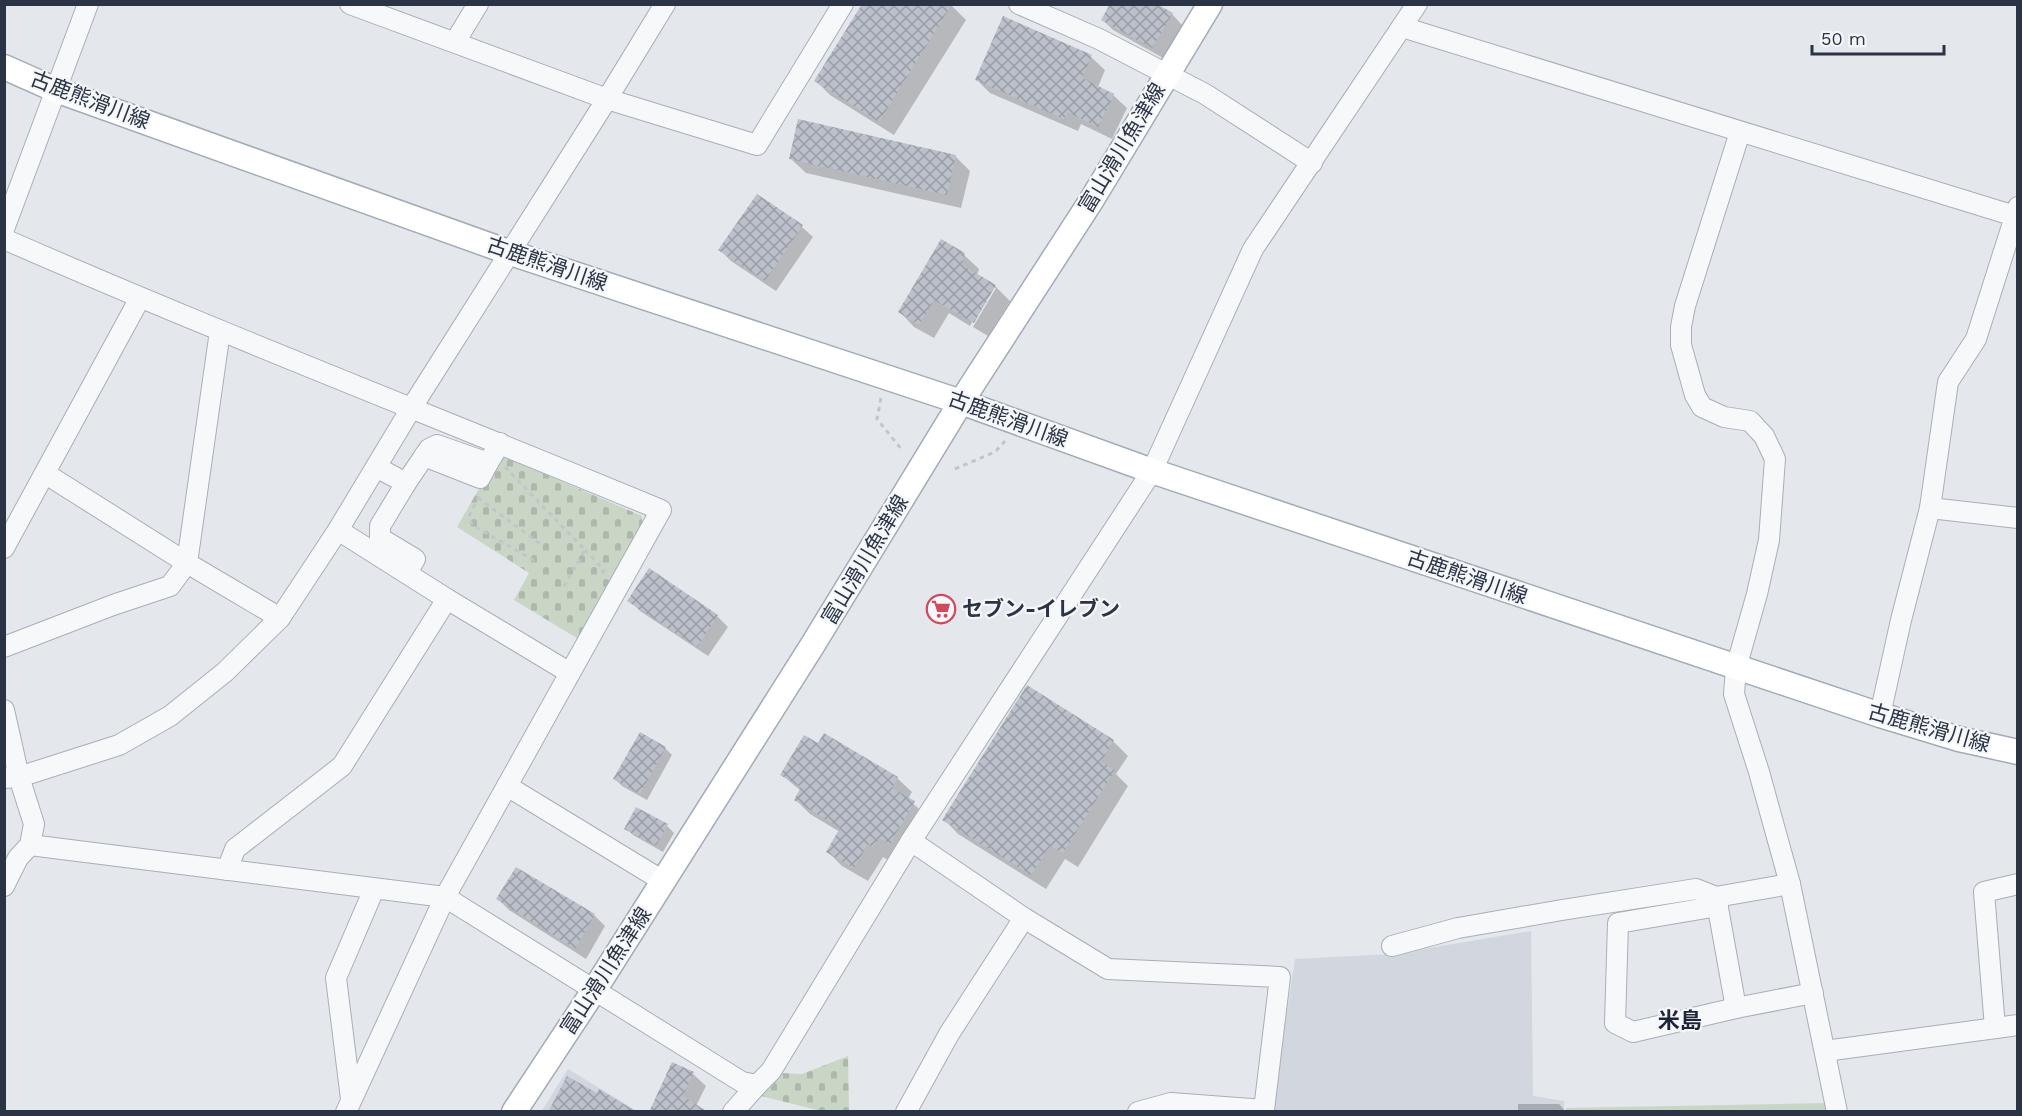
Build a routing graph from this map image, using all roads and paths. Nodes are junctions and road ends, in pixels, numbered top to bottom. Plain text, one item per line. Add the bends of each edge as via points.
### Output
1 (88, 4) edge
2 (350, 4) edge
3 (478, 4) edge
4 (665, 4) edge
5 (843, 4) edge
6 (1019, 4) edge
7 (1210, 4) edge
8 (1417, 4) edge
9 (1402, 27) junction
10 (455, 42) junction
11 (4, 66) edge
12 (1166, 75) junction
13 (56, 90) junction
14 (608, 99) junction
15 (1740, 132) junction
16 (1312, 163) junction
17 (2017, 214) edge
18 (4, 229) edge
19 (4, 239) edge
20 (511, 253) junction
21 (140, 298) junction
22 (220, 332) junction
23 (883, 393) dead end
24 (961, 402) junction
25 (412, 407) junction
26 (1006, 440) dead end
27 (500, 443) junction
28 (902, 450) dead end
29 (376, 467) junction
30 (955, 468) dead end
31 (1152, 471) junction
32 (46, 474) junction
33 (406, 483) junction
34 (483, 483) junction
35 (1930, 508) junction
36 (2018, 518) edge
37 (338, 530) junction
38 (542, 545) dead end
39 (4, 548) edge
40 (585, 550) junction
41 (537, 562) dead end
42 (187, 563) junction
43 (407, 573) junction
44 (600, 579) dead end
45 (562, 590) dead end
46 (447, 599) junction
47 (280, 618) junction
48 (4, 647) edge
49 (1736, 668) junction
50 (570, 673) junction
51 (4, 710) edge
52 (1880, 715) junction
53 (2018, 752) edge
54 (12, 778) edge
55 (507, 786) junction
56 (911, 841) junction
57 (30, 845) junction
58 (226, 870) junction
59 (663, 881) junction
60 (1790, 884) junction
61 (2018, 884) edge
62 (4, 886) edge
63 (374, 889) junction
64 (446, 897) junction
65 (1717, 902) junction
66 (1024, 918) junction
67 (1392, 946) dead end
68 (595, 989) junction
69 (1813, 993) junction
70 (1736, 1008) junction
71 (2018, 1025) edge
72 (1995, 1029) junction
73 (1825, 1051) junction
74 (757, 1085) junction
75 (348, 1106) edge
76 (514, 1112) edge
77 (733, 1112) edge
78 (906, 1112) edge
79 (1138, 1112) edge
80 (1837, 1112) edge

1 - 13 street
2 - 10 street
3 - 10 street
4 - 14 street
5 - 14 street via 757,145
6 - 12 street via 1099,39
7 - 12 main road, 富山滑川魚津線
8 - 9 street
9 - 15 street
9 - 16 street
10 - 14 street
11 - 13 main road, 古鹿熊滑川線
12 - 16 street via 1205,94
12 - 24 main road, 富山滑川魚津線 via 1091,201
13 - 18 street
13 - 20 main road, 古鹿熊滑川線
14 - 20 street
15 - 17 street
15 - 49 street via 1681,327 1681,345 1702,407 1724,417 1750,421 1764,436 1775,459 1769,540
16 - 31 street via 1253,249
17 - 35 street via 1976,339 1948,382
19 - 21 street
20 - 24 main road, 古鹿熊滑川線
20 - 25 street
21 - 22 street
21 - 32 street
22 - 25 street
22 - 42 street
23 - 28 path via 877,419
24 - 31 main road, 古鹿熊滑川線
24 - 59 main road, 富山滑川魚津線
25 - 27 street
25 - 29 street
26 - 30 path via 995,452
27 - 34 street
27 - 50 street via 661,510
29 - 33 street
29 - 37 street
31 - 49 main road, 古鹿熊滑川線
31 - 56 street
32 - 39 street
32 - 42 street
33 - 34 street via 429,449 436,445
33 - 43 street via 380,525 380,538 415,559
34 - 38 path
34 - 40 path via 504,466
34 - 41 path via 469,516 472,525
35 - 36 street
35 - 52 street
37 - 43 street
37 - 47 street
40 - 44 path via 604,570
40 - 45 path
42 - 47 street
42 - 48 street via 170,586
43 - 46 street
46 - 50 street
46 - 58 street via 342,766 235,849
47 - 54 street via 225,672 170,716 119,745
49 - 52 main road, 古鹿熊滑川線
49 - 60 street via 1734,694
50 - 55 street
51 - 54 street
52 - 53 main road, 古鹿熊滑川線
54 - 57 street via 34,824
55 - 59 street
55 - 64 street
56 - 66 street
56 - 74 street via 771,1071
57 - 58 street
57 - 62 street via 18,858
58 - 63 street
59 - 68 main road, 富山滑川魚津線
60 - 65 street
60 - 69 street
61 - 72 street via 1984,892
63 - 64 street
63 - 75 street via 336,978
64 - 68 street
64 - 75 street
65 - 67 street via 1696,889 1458,928
65 - 70 street
65 - 70 street via 1618,923 1615,1023 1633,1032
66 - 78 street via 949,1034
66 - 79 street via 1108,969 1280,977 1264,1110 1171,1103
68 - 74 street via 742,1082
68 - 76 main road, 富山滑川魚津線
69 - 70 street
69 - 73 street
71 - 72 street
72 - 73 street
73 - 80 street
74 - 77 street

